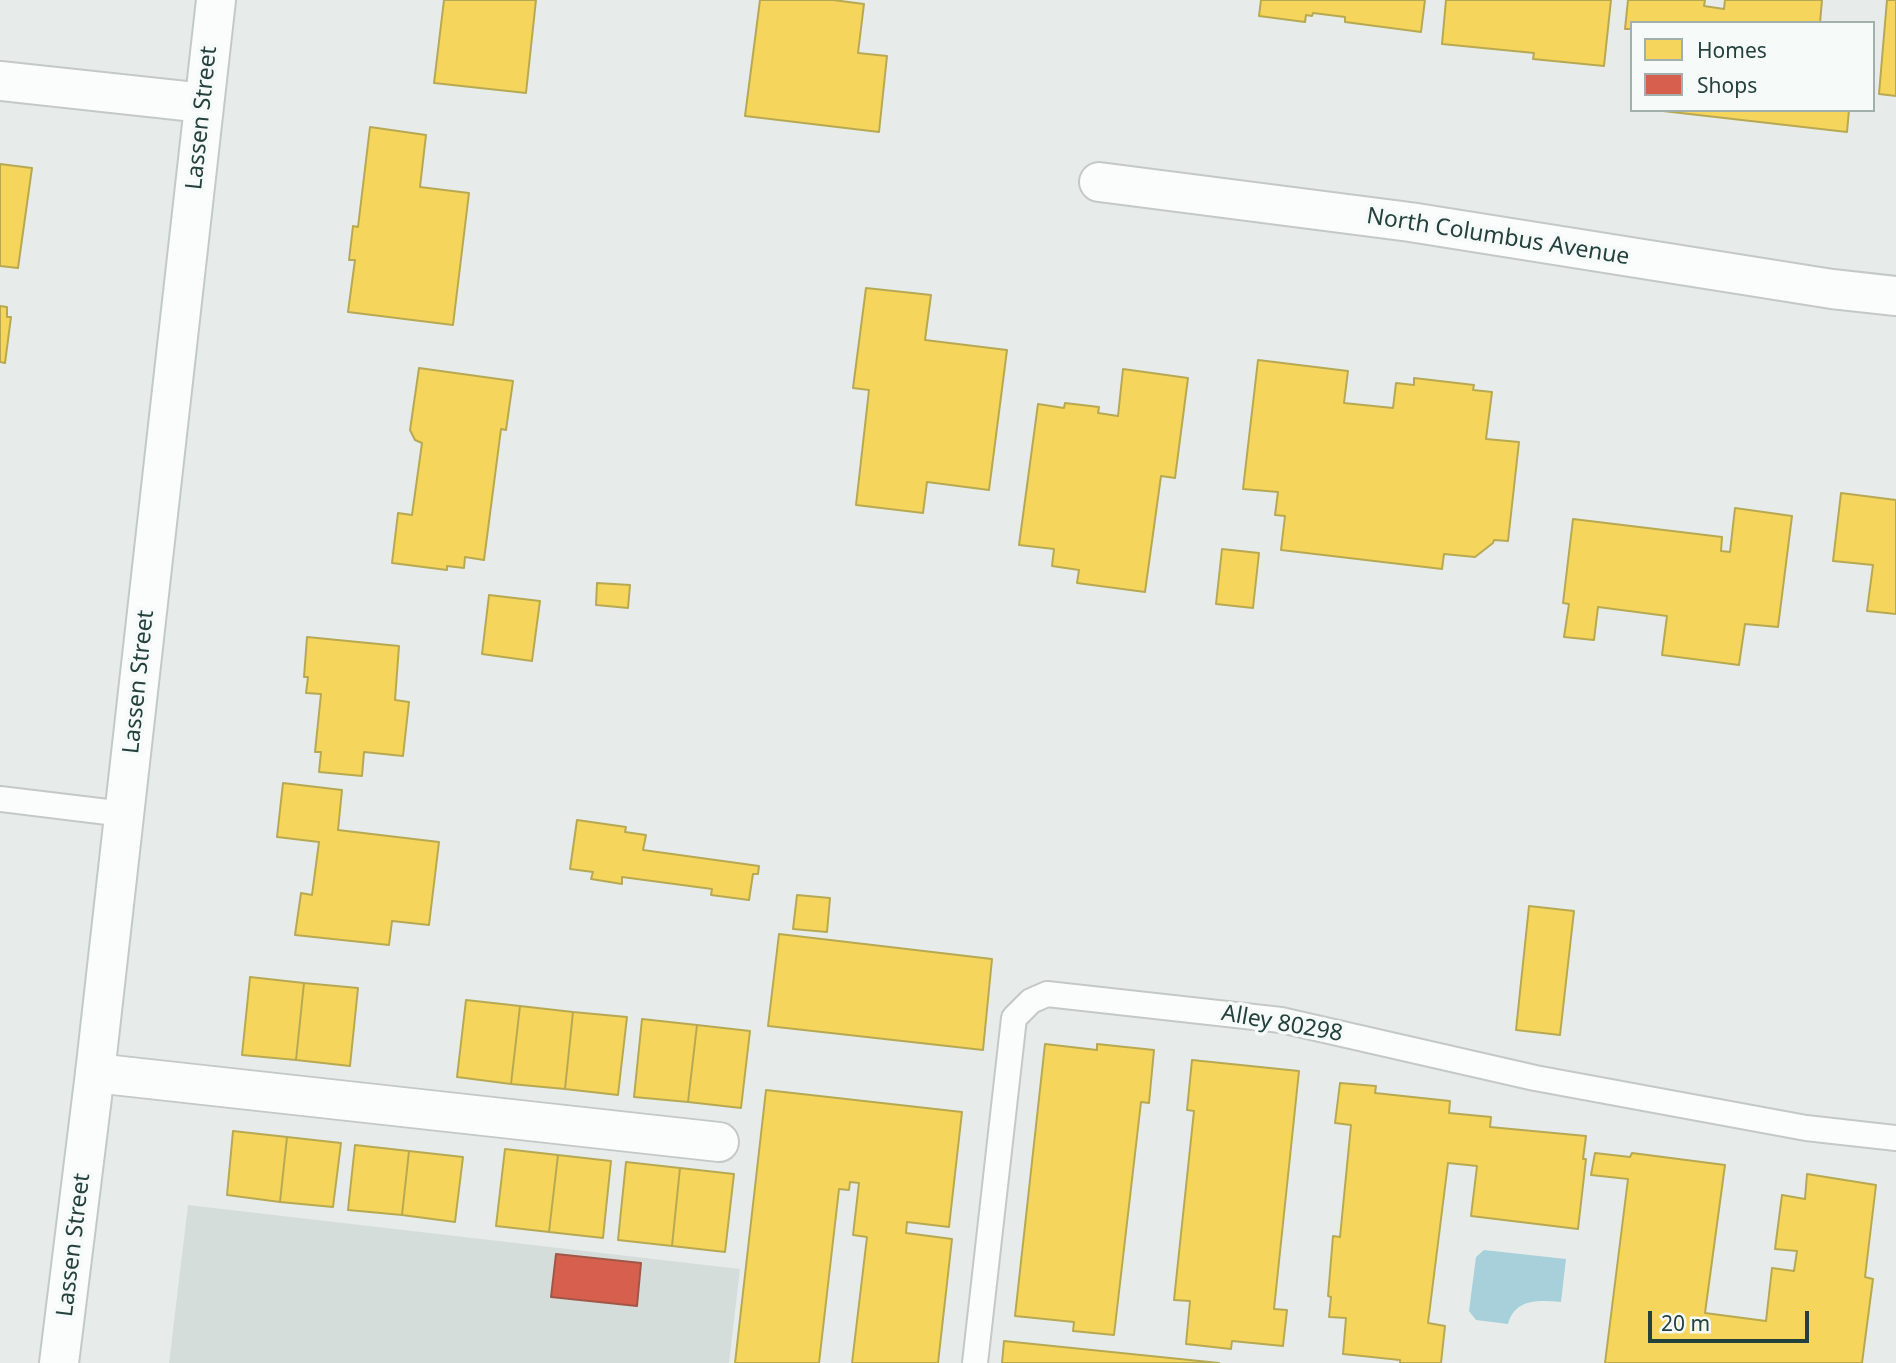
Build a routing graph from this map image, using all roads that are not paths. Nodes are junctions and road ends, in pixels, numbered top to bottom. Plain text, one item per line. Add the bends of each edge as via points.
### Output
1 (216, 0) edge
2 (0, 81) edge
3 (204, 103) junction
4 (1099, 182) dead end
5 (1896, 296) edge
6 (0, 799) edge
7 (124, 814) junction
8 (95, 1073) junction
9 (1896, 1138) edge
10 (719, 1142) dead end
11 (59, 1363) edge
12 (975, 1363) edge

1 - 3 street, Lassen Street
2 - 3 street
3 - 7 street, Lassen Street
4 - 5 street, North Columbus Avenue via 1410,222
6 - 7 lane
7 - 8 street, Lassen Street
8 - 10 street
8 - 11 street, Lassen Street
9 - 12 lane, Alley 80298 via 1806,1128 1535,1079 1282,1020 1047,994 1031,1001 1014,1018

